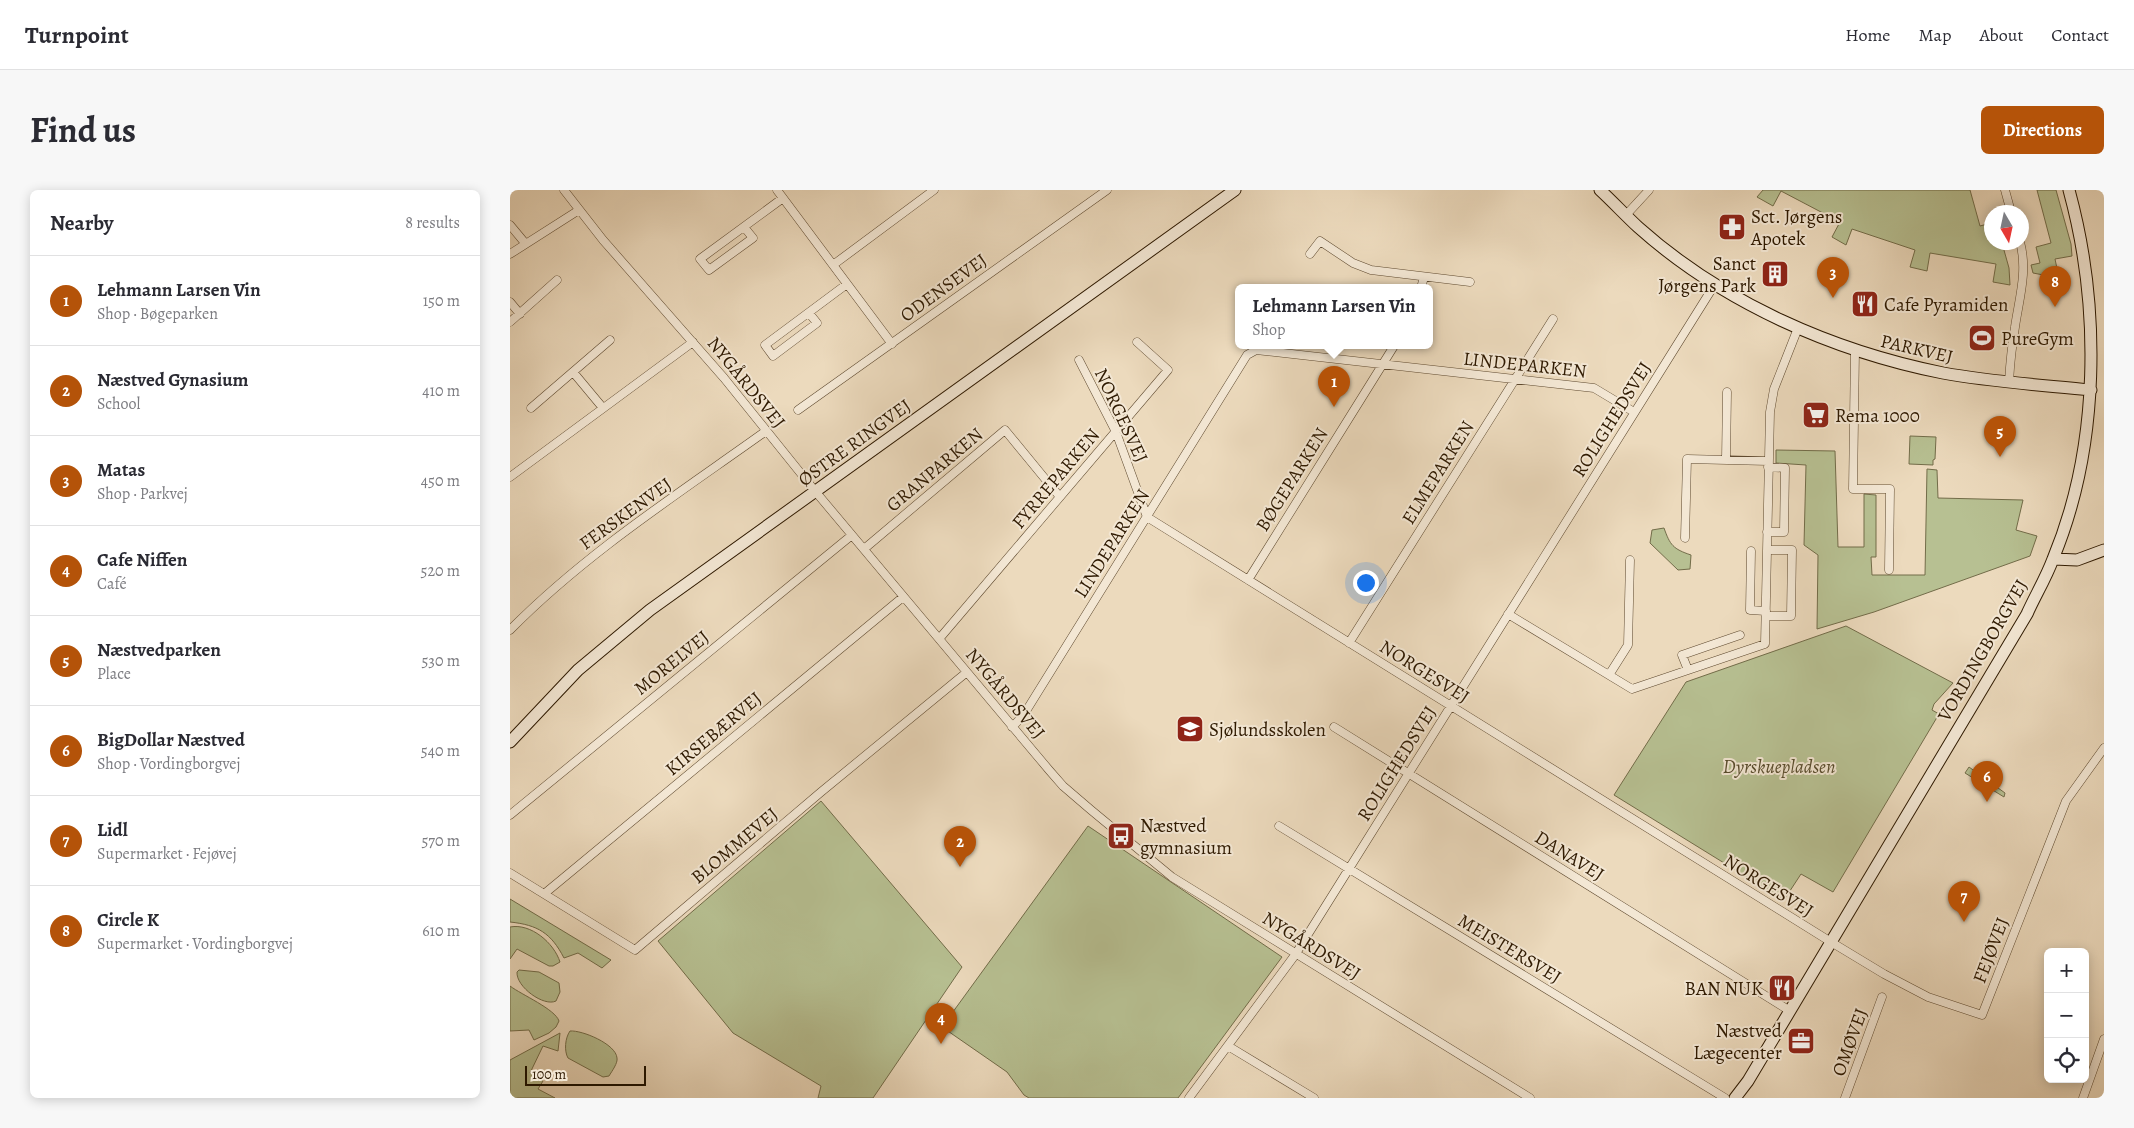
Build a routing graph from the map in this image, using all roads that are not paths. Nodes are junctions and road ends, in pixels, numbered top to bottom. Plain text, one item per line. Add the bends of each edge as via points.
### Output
1 (564, 190) edge
2 (777, 190) edge
3 (934, 190) edge
4 (1107, 190) edge
5 (1235, 190) edge
6 (1600, 190) edge
7 (1649, 190) edge
8 (2005, 190) edge
9 (2069, 190) edge
10 (783, 198) junction
11 (2010, 205) edge
12 (579, 210) junction
13 (1626, 215) junction
14 (510, 225) edge
15 (744, 227) junction
16 (525, 243) junction
17 (2021, 250) edge
18 (510, 254) edge
19 (1310, 254) dead end
20 (833, 265) junction
21 (1424, 276) junction
22 (557, 280) dead end
23 (1470, 282) dead end
24 (847, 284) junction
25 (1422, 284) edge
26 (1715, 284) junction
27 (510, 302) edge
28 (808, 312) junction
29 (520, 314) junction
30 (1552, 320) dead end
31 (510, 322) edge
32 (1798, 328) junction
33 (610, 340) dead end
34 (693, 342) junction
35 (1138, 342) dead end
36 (892, 344) junction
37 (1392, 349) edge
38 (1855, 350) junction
39 (1079, 360) dead end
40 (1382, 365) junction
41 (573, 372) junction
42 (1514, 380) junction
43 (2009, 382) junction
44 (2091, 390) junction
45 (1727, 392) dead end
46 (531, 408) dead end
47 (603, 408) junction
48 (798, 410) dead end
49 (1634, 412) junction
50 (766, 431) junction
51 (1116, 432) junction
52 (1726, 460) junction
53 (1768, 464) junction
54 (510, 477) edge
55 (815, 491) junction
56 (1060, 497) junction
57 (1147, 517) junction
58 (1767, 532) junction
59 (852, 535) junction
60 (1685, 538) dead end
61 (864, 549) junction
62 (1767, 550) junction
63 (2104, 550) edge
64 (1751, 551) dead end
65 (2054, 559) junction
66 (1630, 560) dead end
67 (1889, 570) dead end
68 (1248, 580) junction
69 (904, 597) junction
70 (1766, 613) junction
71 (1508, 614) junction
72 (510, 630) edge
73 (1740, 635) dead end
74 (939, 640) junction
75 (1349, 643) junction
76 (1688, 670) junction
77 (967, 672) junction
78 (1609, 675) junction
79 (1451, 706) junction
80 (1012, 726) junction
81 (1334, 727) dead end
82 (510, 742) edge
83 (2104, 748) edge
84 (1409, 774) junction
85 (510, 815) edge
86 (1279, 826) dead end
87 (1349, 868) junction
88 (510, 873) edge
89 (544, 894) junction
90 (1831, 942) junction
91 (1295, 954) junction
92 (1882, 997) dead end
93 (1790, 1010) junction
94 (2104, 1039) edge
95 (1228, 1046) junction
96 (1748, 1081) junction
97 (1189, 1098) edge
98 (1314, 1098) edge
99 (1530, 1098) edge
100 (1725, 1098) edge
101 (1735, 1098) edge
102 (1744, 1098) edge
103 (1845, 1098) edge
104 (2083, 1098) edge

1 - 12 street, NYGÅRDSVEJ
2 - 10 street
3 - 20 street
4 - 36 street, ODENSEVEJ
5 - 55 street, ØSTRE RINGVEJ
6 - 13 street, PARKVEJ
7 - 13 street
8 - 11 street
9 - 44 street, VORDINGBORGVEJ via 2085,264
10 - 15 street
10 - 20 street
12 - 16 street
12 - 34 street, NYGÅRDSVEJ
13 - 26 street, PARKVEJ
14 - 16 street
15 - 15 street via 700,259 708,270 752,238
16 - 18 street
17 - 43 street via 2024,265
19 - 21 street via 1320,241 1352,264 1371,270
20 - 24 street
21 - 23 street
21 - 25 street
22 - 29 street
24 - 28 street
24 - 36 street
26 - 32 street, PARKVEJ
26 - 49 street, ROLIGHEDSVEJ
27 - 29 street
28 - 28 street via 764,345 772,356 816,323
29 - 31 street
30 - 42 street, ELMEPARKEN
32 - 38 street, PARKVEJ
32 - 53 street via 1774,389
33 - 41 street
34 - 47 street
34 - 50 street, NYGÅRDSVEJ
35 - 51 street, FYRREPARKEN via 1168,370
36 - 48 street, ODENSEVEJ
37 - 40 street, BØGEPARKEN
38 - 43 street, PARKVEJ via 1945,373
38 - 67 street, PARKVEJ via 1853,489 1890,489
39 - 51 street, NORGESVEJ
40 - 42 street, LINDEPARKEN
40 - 57 street, LINDEPARKEN via 1256,350 1247,355
40 - 68 street, BØGEPARKEN
41 - 46 street
41 - 47 street
42 - 49 street, LINDEPARKEN via 1594,388
42 - 75 street, ELMEPARKEN
43 - 44 street, PARKVEJ
44 - 65 street, VORDINGBORGVEJ via 2085,445 2074,496
45 - 52 street
47 - 54 street
49 - 71 street, ROLIGHEDSVEJ
50 - 55 street, NYGÅRDSVEJ
50 - 72 street, FERSKENVEJ via 582,565
51 - 56 street, FYRREPARKEN
51 - 57 street, NORGESVEJ
52 - 53 street
52 - 60 street via 1687,459
53 - 58 street
53 - 58 street via 1785,468 1784,532
55 - 59 street, NYGÅRDSVEJ
55 - 82 street, ØSTRE RINGVEJ via 650,610 578,670
56 - 61 street, GRANPARKEN via 1005,430
56 - 74 street, FYRREPARKEN
57 - 68 street, NORGESVEJ
57 - 80 street, LINDEPARKEN via 1023,716
58 - 62 street
59 - 61 street, NYGÅRDSVEJ
59 - 85 street, MORELVEJ
61 - 69 street, NYGÅRDSVEJ
62 - 70 street
62 - 70 street via 1792,550 1791,616
63 - 65 street via 2077,560
64 - 70 street via 1750,610
65 - 90 street, VORDINGBORGVEJ via 2026,614
66 - 78 street via 1628,645
68 - 75 street, NORGESVEJ
69 - 74 street, NYGÅRDSVEJ
69 - 89 street, KIRSEBÆRVEJ
70 - 76 street via 1765,644
71 - 78 street
71 - 79 street, ROLIGHEDSVEJ
73 - 76 street via 1682,655
74 - 77 street, NYGÅRDSVEJ
75 - 79 street, NORGESVEJ
76 - 78 street via 1632,689
77 - 80 street, NYGÅRDSVEJ
77 - 89 street, BLOMMEVEJ via 635,950
79 - 84 street, ROLIGHEDSVEJ
79 - 90 street, NORGESVEJ
80 - 91 street, NYGÅRDSVEJ via 1063,786 1150,860
81 - 84 street, DANAVEJ
83 - 90 street, FEJØVEJ via 2066,801 1982,1015 1928,997
84 - 87 street, ROLIGHEDSVEJ
84 - 93 street, DANAVEJ
86 - 87 street, MEISTERSVEJ
87 - 91 street, ROLIGHEDSVEJ
87 - 100 street, MEISTERSVEJ
88 - 89 street, BLOMMEVEJ
90 - 93 street, VORDINGBORGVEJ
91 - 95 street, ROLIGHEDSVEJ
91 - 99 street, NYGÅRDSVEJ
92 - 103 street, OMØVEJ
93 - 96 street, VORDINGBORGVEJ
94 - 104 street
95 - 97 street, ROLIGHEDSVEJ
95 - 98 street
96 - 101 street, VORDINGBORGVEJ
96 - 102 street, VORDINGBORGVEJ

